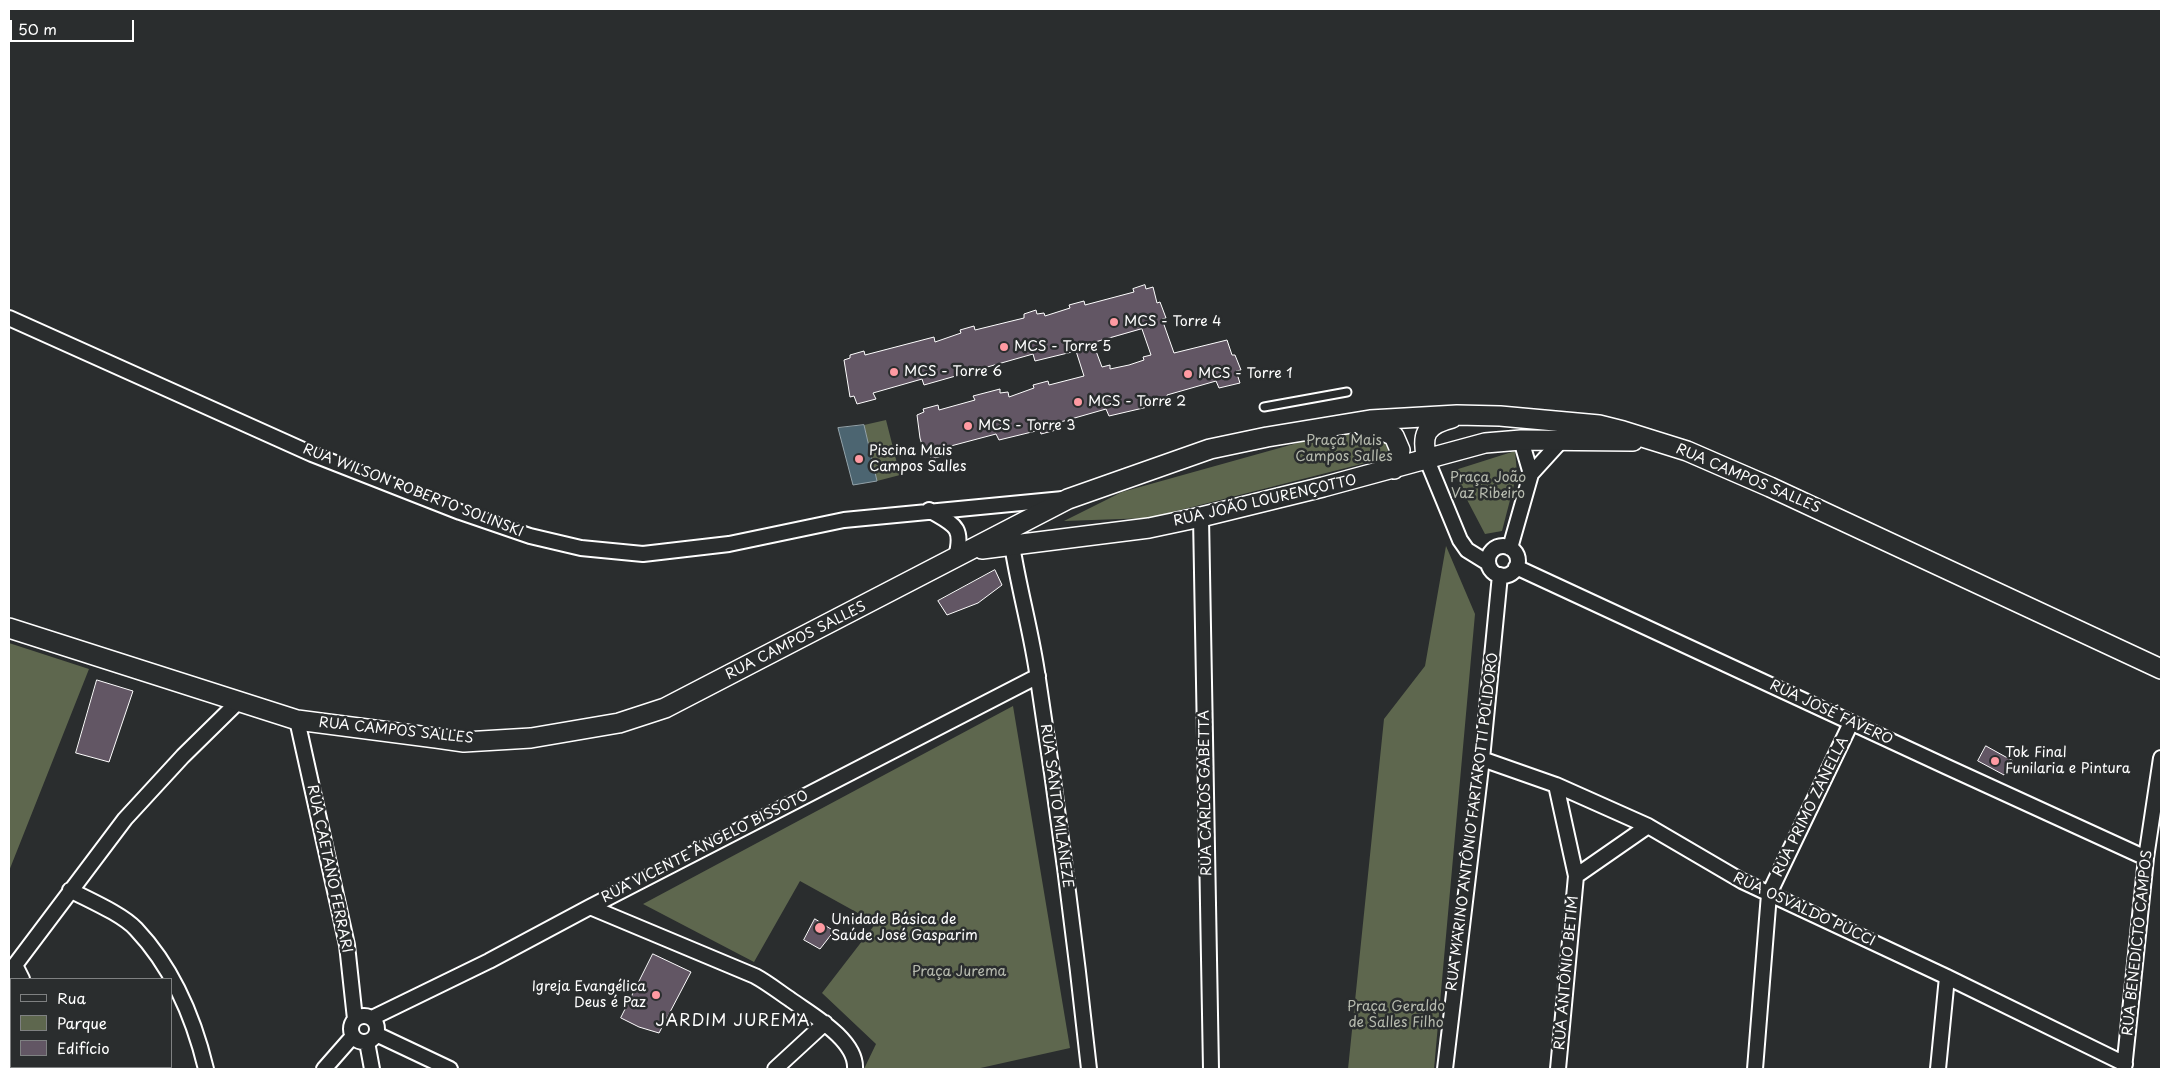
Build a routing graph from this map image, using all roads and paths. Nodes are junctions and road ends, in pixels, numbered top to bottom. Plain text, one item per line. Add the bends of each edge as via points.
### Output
1 (9, 318) edge
2 (1347, 392) dead end
3 (1264, 407) dead end
4 (1458, 415) junction
5 (1500, 416) junction
6 (1337, 424) junction
7 (1521, 440) junction
8 (1650, 440) junction
9 (1561, 441) junction
10 (1427, 460) junction
11 (1394, 469) junction
12 (1531, 474) junction
13 (1130, 477) junction
14 (1068, 499) junction
15 (929, 510) junction
16 (1201, 517) junction
17 (1012, 545) junction
18 (1510, 548) junction
19 (961, 554) junction
20 (1488, 563) junction
21 (1516, 567) junction
22 (1500, 575) junction
23 (9, 628) edge
24 (2161, 668) edge
25 (1038, 676) junction
26 (238, 702) junction
27 (297, 720) junction
28 (1851, 723) junction
29 (2161, 758) edge
30 (1482, 759) junction
31 (1556, 786) junction
32 (1648, 826) junction
33 (2146, 858) junction
34 (1576, 876) junction
35 (70, 890) junction
36 (1769, 894) junction
37 (590, 907) junction
38 (12, 969) edge
39 (1947, 977) junction
40 (21, 978) edge
41 (171, 978) edge
42 (172, 980) edge
43 (372, 1018) junction
44 (355, 1019) junction
45 (825, 1023) junction
46 (353, 1036) junction
47 (371, 1038) junction
48 (2125, 1067) edge
49 (206, 1069) edge
50 (324, 1069) edge
51 (372, 1069) edge
52 (450, 1069) edge
53 (775, 1069) edge
54 (855, 1069) edge
55 (1088, 1069) edge
56 (1211, 1069) edge
57 (1445, 1069) edge
58 (1558, 1069) edge
59 (1755, 1069) edge
60 (1938, 1069) edge

1 - 15 street, RUA WILSON ROBERTO SOLINSKI via 312,454 460,512 530,536 581,548 653,553 729,544 844,520
2 - 3 lane
4 - 5 main road, RUA CAMPOS SALLES
4 - 6 main road, RUA CAMPOS SALLES
4 - 10 main road via 1443,420 1427,432 1423,442
5 - 7 main road
5 - 8 main road, RUA CAMPOS SALLES via 1600,425
6 - 11 main road via 1376,427 1394,436 1400,450
6 - 13 main road, RUA CAMPOS SALLES via 1210,449
7 - 9 main road, RUA JOÃO LOURENÇOTTO
7 - 10 main road, RUA JOÃO LOURENÇOTTO via 1485,443
7 - 12 street
8 - 9 main road, RUA JOÃO LOURENÇOTTO
8 - 24 main road, RUA CAMPOS SALLES via 1687,451 1770,487
9 - 12 street
10 - 11 main road, RUA JOÃO LOURENÇOTTO
10 - 20 street via 1460,540 1467,550
11 - 16 main road, RUA JOÃO LOURENÇOTTO
12 - 18 street
13 - 14 main road, RUA CAMPOS SALLES
13 - 17 main road, RUA CAMPOS SALLES via 1038,524
14 - 15 street, RUA WILSON ROBERTO SOLINSKI
14 - 19 main road, RUA CAMPOS SALLES
15 - 19 street via 954,524
16 - 17 main road, RUA JOÃO LOURENÇOTTO via 1148,528
16 - 56 street, RUA CARLOS GABETTA
17 - 19 main road, RUA JOÃO LOURENÇOTTO
17 - 25 street, RUA SANTO MILANEZE
18 - 20 street via 1494,549
18 - 21 street via 1515,552
19 - 27 main road, RUA CAMPOS SALLES via 665,708 619,723 531,738 464,742
20 - 22 street via 1492,571
21 - 22 street via 1510,574
21 - 28 street, RUA JOSÉ FAVERO
22 - 30 street, RUA MARINO ANTÔNIO FARTAROTTI POLIDORO
23 - 26 main road, RUA CAMPOS SALLES
25 - 37 street, RUA VICENTE ÂNGELO BISSOTO
25 - 55 street, RUA SANTO MILANEZE via 1076,944
26 - 27 main road, RUA CAMPOS SALLES
26 - 35 street via 182,756 125,819
27 - 44 street, RUA CAETANO FERRARI via 346,945
28 - 33 street, RUA JOSÉ FAVERO
28 - 36 street, RUA PRIMO ZANELLA
29 - 33 street, RUA BENEDICTO CAMPOS
30 - 31 street, RUA OSVALDO PUCCI
30 - 57 street, RUA MARINO ANTÔNIO FARTAROTTI POLIDORO
31 - 32 street, RUA OSVALDO PUCCI
31 - 34 street, RUA ANTÔNIO BETIM
32 - 34 street, RUA ANTÔNIO BETIM
32 - 36 street, RUA OSVALDO PUCCI via 1742,882
33 - 48 street, RUA BENEDICTO CAMPOS
34 - 58 street, RUA ANTÔNIO BETIM
35 - 38 street
35 - 41 street via 136,928
36 - 39 street, RUA OSVALDO PUCCI
36 - 59 street, RUA PRIMO ZANELLA
37 - 43 street, RUA VICENTE ÂNGELO BISSOTO
37 - 45 street via 755,976
38 - 40 street
39 - 48 street, RUA OSVALDO PUCCI
39 - 60 street
42 - 49 street via 185,1005
43 - 44 street via 363,1016
43 - 47 street via 377,1025
44 - 46 street via 351,1026
45 - 53 street
45 - 54 street via 848,1048 856,1061
46 - 47 street via 358,1040
46 - 50 street
47 - 51 street
47 - 52 street

